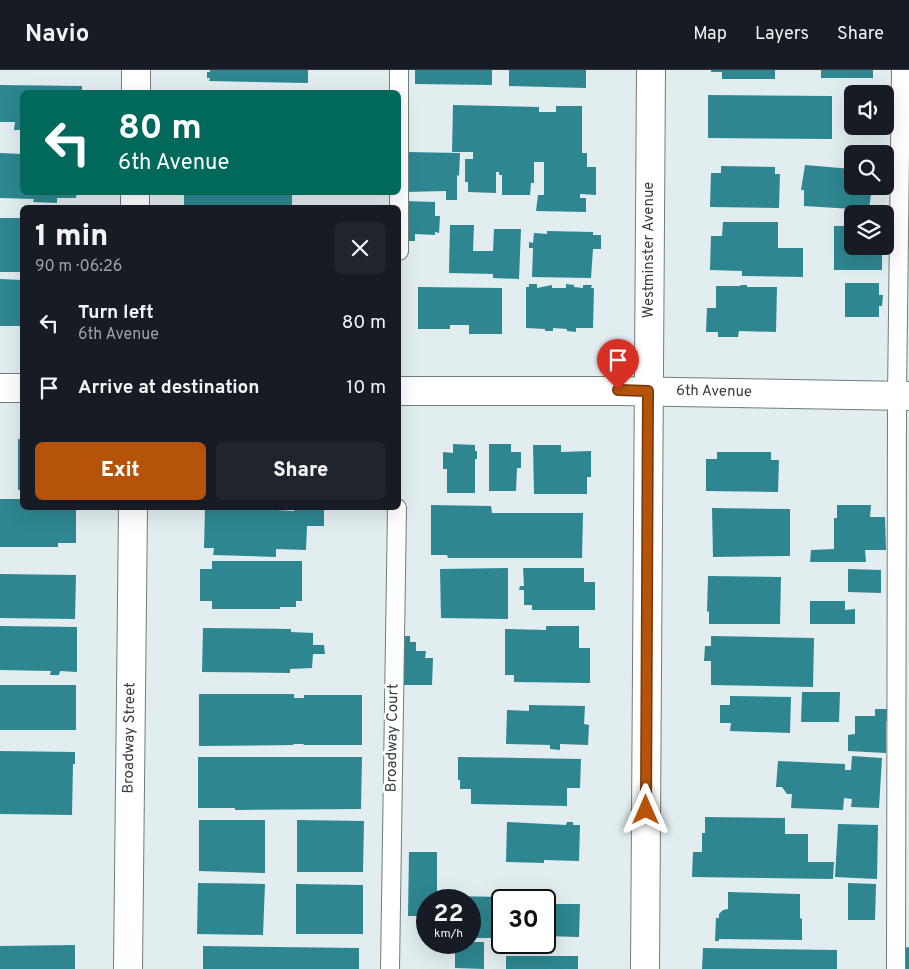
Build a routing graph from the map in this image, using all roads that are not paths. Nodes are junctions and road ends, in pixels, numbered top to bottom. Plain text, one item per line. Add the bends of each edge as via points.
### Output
1 (136, 70) edge
2 (399, 70) edge
3 (651, 70) edge
4 (901, 70) edge
5 (136, 90) edge
6 (399, 90) edge
7 (0, 388) edge
8 (20, 388) edge
9 (401, 391) edge
10 (648, 391) junction
11 (903, 396) edge
12 (133, 510) edge
13 (397, 510) edge
14 (128, 969) edge
15 (390, 969) edge
16 (645, 969) edge
17 (896, 969) edge

1 - 5 street
2 - 6 lane
3 - 10 street, Westminster Avenue
4 - 11 lane
7 - 8 street
9 - 10 street, 6th Avenue
10 - 11 street, 6th Avenue
10 - 16 street, Westminster Avenue
11 - 17 lane
12 - 14 street, Broadway Street
13 - 15 lane, Broadway Court

